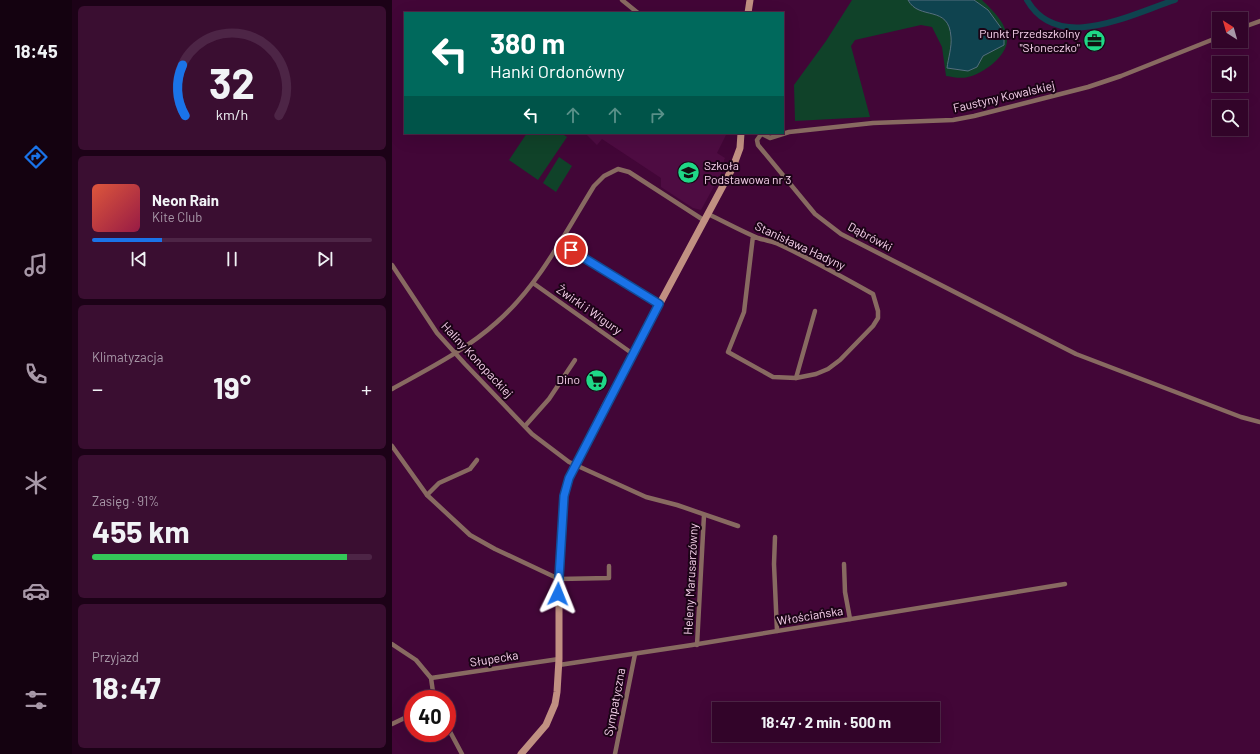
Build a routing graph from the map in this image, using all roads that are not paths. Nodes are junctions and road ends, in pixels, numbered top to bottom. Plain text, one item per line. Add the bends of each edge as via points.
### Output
1 (622, 0) edge
2 (750, 0) edge
3 (637, 12) edge
4 (748, 12) edge
5 (1260, 21) edge
6 (1248, 25) edge
7 (1212, 40) edge
8 (741, 134) edge
9 (761, 134) edge
10 (764, 134) edge
11 (783, 134) edge
12 (784, 134) edge
13 (708, 214) junction
14 (705, 221) junction
15 (753, 236) junction
16 (559, 242) junction
17 (392, 265) edge
18 (533, 283) junction
19 (659, 304) junction
20 (815, 312) dead end
21 (456, 353) junction
22 (634, 354) junction
23 (574, 360) dead end
24 (796, 378) junction
25 (392, 390) edge
26 (1260, 422) edge
27 (525, 426) junction
28 (392, 446) edge
29 (477, 460) dead end
30 (575, 465) junction
31 (427, 495) junction
32 (667, 503) joint
33 (704, 515) junction
34 (738, 526) dead end
35 (775, 537) dead end
36 (844, 564) dead end
37 (609, 566) dead end
38 (559, 579) junction
39 (1065, 584) dead end
40 (850, 619) junction
41 (777, 631) junction
42 (392, 644) edge
43 (697, 644) junction
44 (635, 654) junction
45 (559, 662) junction
46 (431, 678) junction
47 (433, 690) edge
48 (404, 718) edge
49 (392, 724) edge
50 (456, 742) edge
51 (462, 754) edge
52 (521, 754) edge
53 (615, 754) edge

1 - 3 street
2 - 4 street
5 - 6 street
7 - 12 street, Faustyny Kowalskiej via 1095,84 974,116 953,120 873,123
8 - 13 street via 740,148 733,167
9 - 26 street, Dąbrówki via 757,140 759,146 814,214 841,234 1076,354
10 - 11 street, Faustyny Kowalskiej via 770,138
13 - 14 street
13 - 15 street, Stanisława Hadyny
14 - 16 street via 629,172 618,169 604,176 594,186
14 - 19 street
15 - 24 street via 744,312 728,352 773,377
15 - 24 street, Stanisława Hadyny via 774,242 840,275 873,294 877,304 878,318 873,326 840,360 828,369
16 - 18 street
16 - 19 street
17 - 21 street, Haliny Konopackiej via 437,333
18 - 21 street via 498,322
18 - 22 street, Żwirki i Wigury
19 - 22 street
20 - 24 street
21 - 25 street
21 - 27 street, Haliny Konopackiej
22 - 30 street
23 - 27 street via 549,399
27 - 30 street, Haliny Konopackiej via 532,434
28 - 31 street
29 - 31 street via 470,469 440,483
30 - 32 street, Haliny Konopackiej via 646,497
30 - 38 street via 564,496
31 - 38 street via 470,535
32 - 33 street, Heleny Marusarzówny
33 - 34 street, Heleny Marusarzówny
33 - 43 street, Heleny Marusarzówny
35 - 41 street
36 - 40 street via 845,592
37 - 38 street via 609,578
38 - 45 street
39 - 40 street, Włościańska
40 - 41 street, Włościańska
41 - 43 street, Włościańska
42 - 46 street via 416,660
43 - 44 street, Włościańska
44 - 45 street, Włościańska
44 - 53 street, Sympatyczna
45 - 46 street, Słupecka
45 - 52 street via 557,692 551,715 539,735
46 - 47 street
48 - 49 street
50 - 51 street

